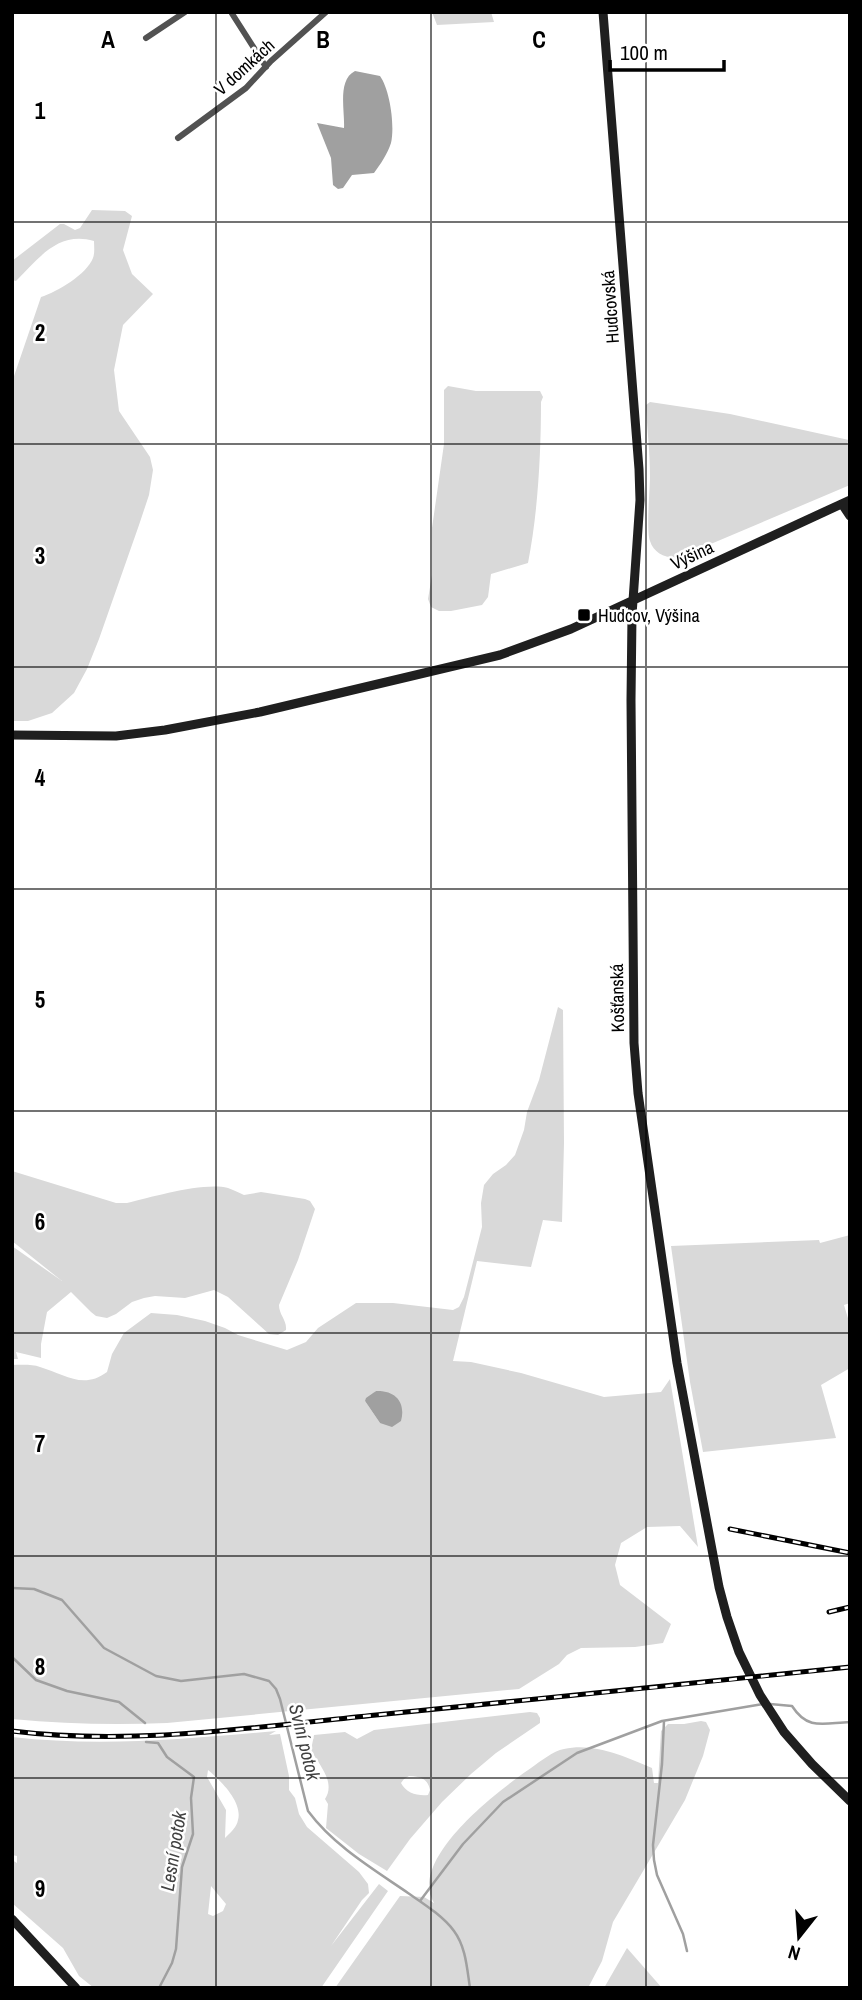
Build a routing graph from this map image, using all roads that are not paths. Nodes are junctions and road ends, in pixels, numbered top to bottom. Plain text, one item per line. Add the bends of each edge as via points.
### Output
1 (185, 12) edge
2 (231, 12) edge
3 (326, 12) edge
4 (603, 12) edge
5 (146, 38) dead end
6 (266, 67) junction
7 (178, 138) dead end
8 (846, 502) edge
9 (850, 516) edge
10 (633, 599) junction
11 (12, 735) edge
12 (850, 1801) edge
13 (12, 1919) edge
14 (76, 1988) edge

1 - 5 street
2 - 6 street
3 - 6 street, V domkách
4 - 10 street, Hudcovská via 639,469
6 - 7 street, V domkách via 246,88
8 - 9 street
8 - 10 street, Výšina
10 - 11 street, Výšina via 555,635 493,656 260,712 116,736
10 - 12 street, Košťanská via 634,1057 682,1394 732,1634 769,1711
13 - 14 street

